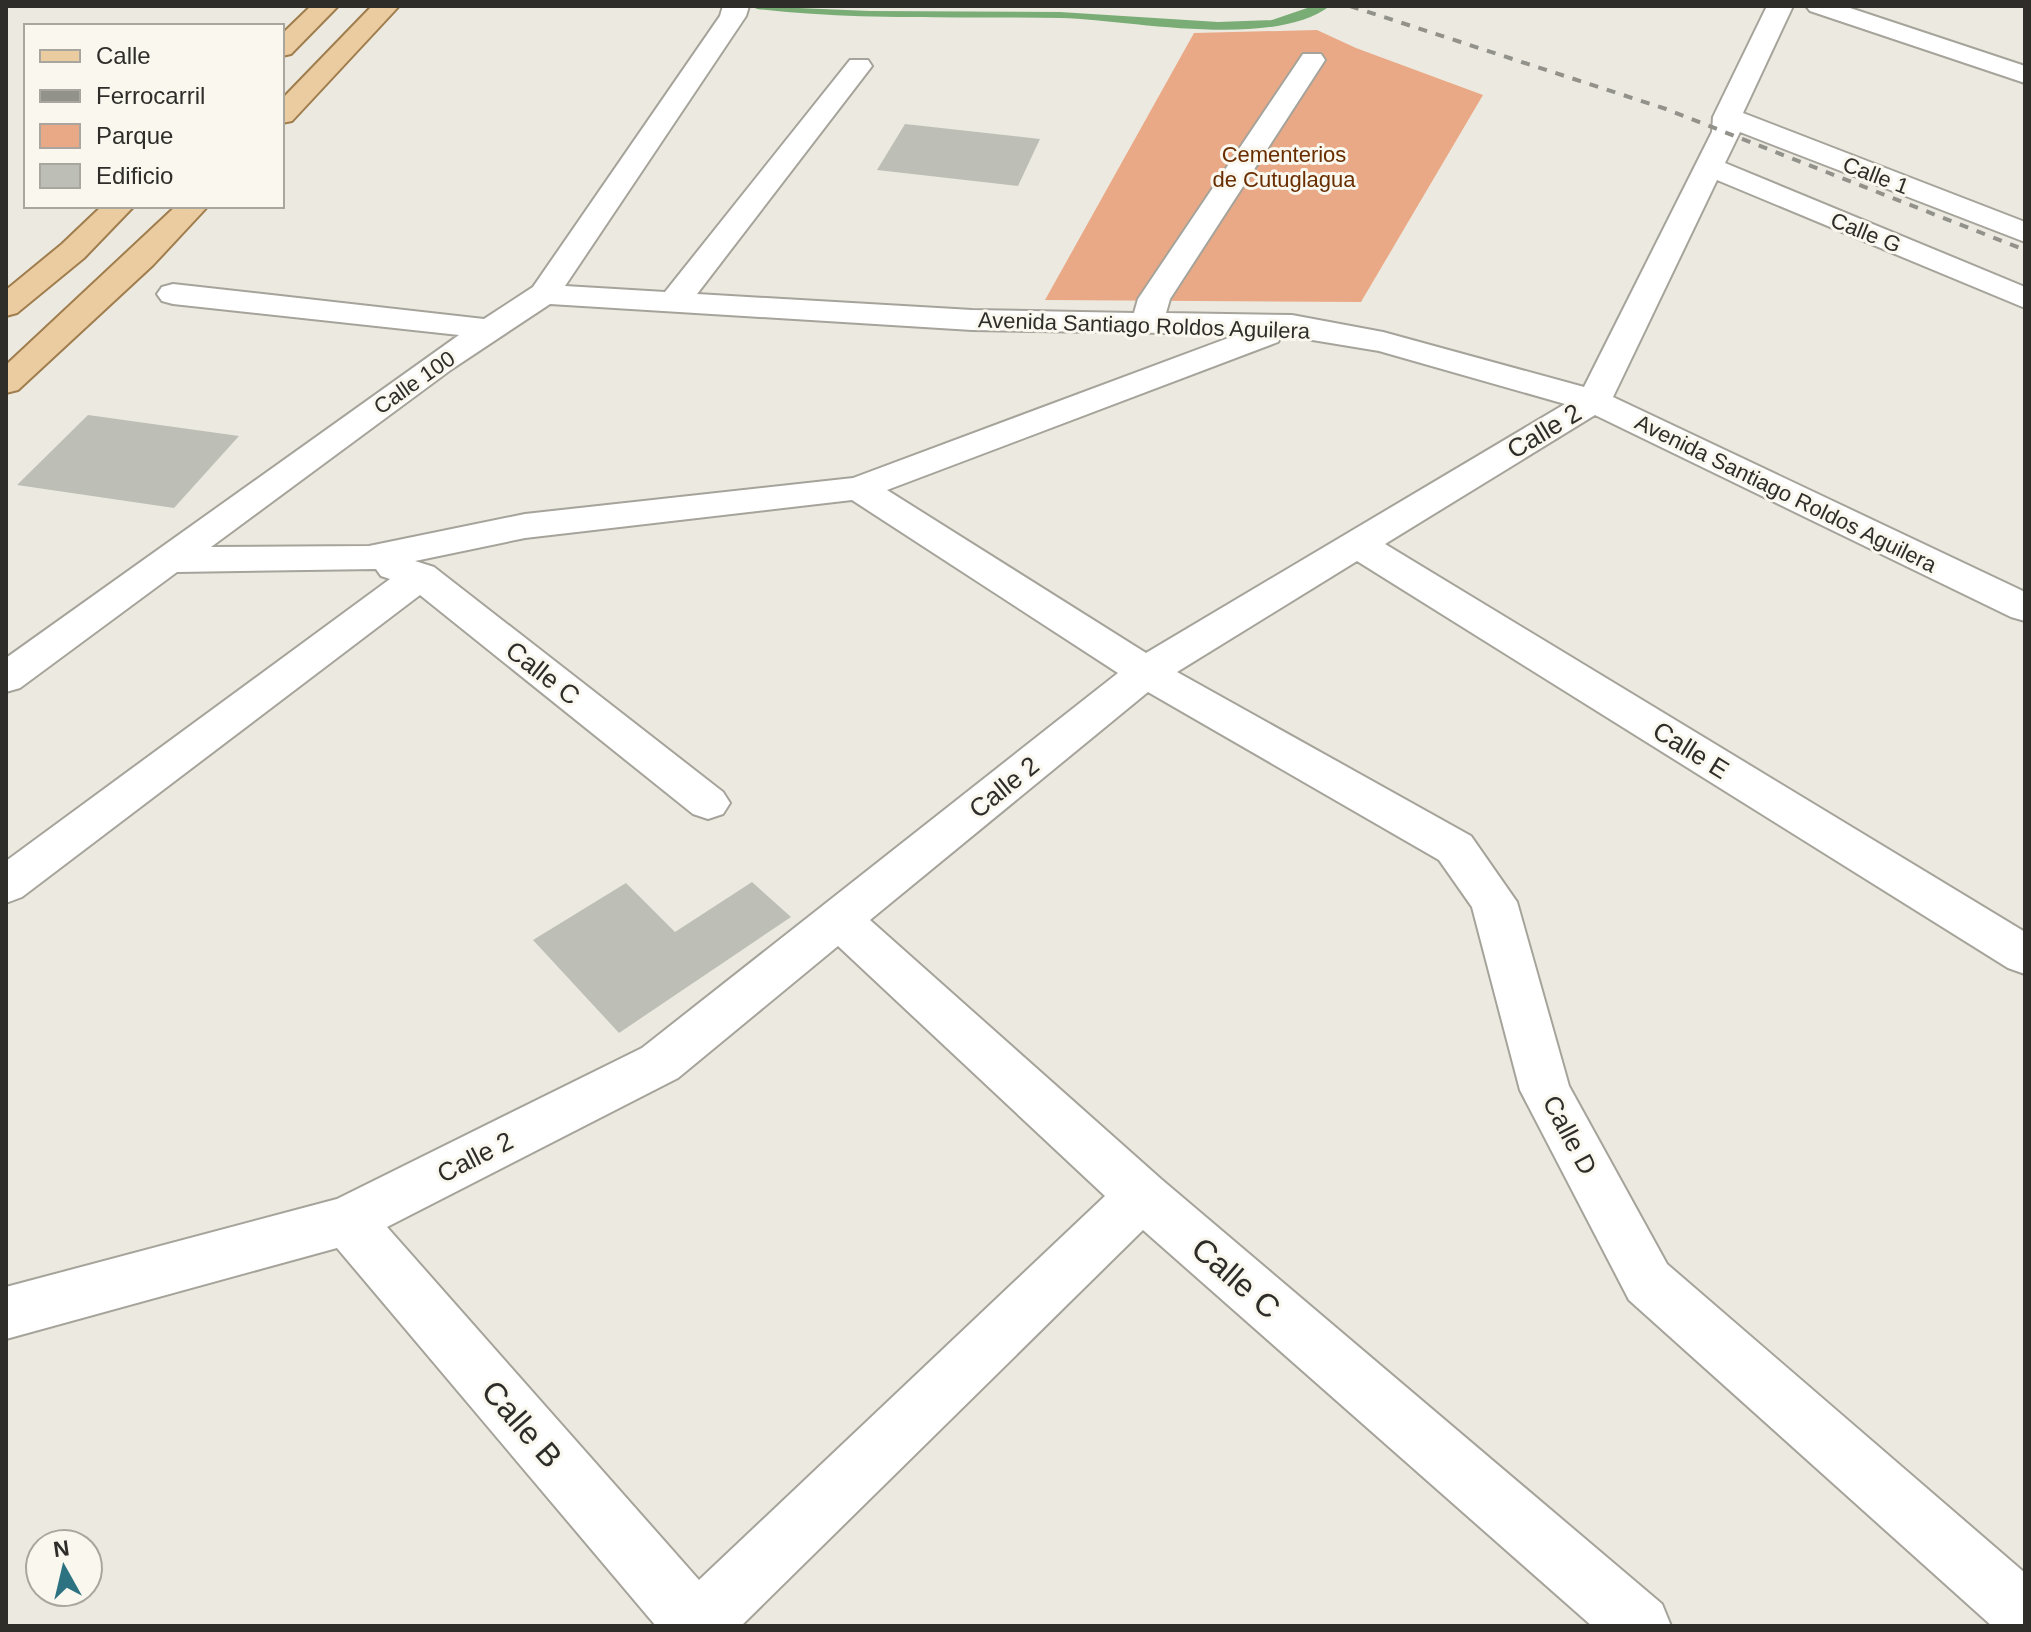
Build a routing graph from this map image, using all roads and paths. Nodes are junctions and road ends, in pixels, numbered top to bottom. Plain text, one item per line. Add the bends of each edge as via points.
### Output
1 (325, 6) edge
2 (386, 6) edge
3 (1780, 6) edge
4 (1819, 6) edge
5 (734, 11) edge
6 (284, 46) edge
7 (1312, 60) dead end
8 (859, 66) dead end
9 (2025, 75) edge
10 (284, 113) edge
11 (1727, 117) junction
12 (1708, 166) junction
13 (117, 208) edge
14 (191, 208) edge
15 (2025, 233) edge
16 (173, 294) dead end
17 (544, 294) junction
18 (2025, 298) edge
19 (672, 304) junction
20 (6, 306) edge
21 (1146, 325) junction
22 (1292, 325) junction
23 (491, 329) junction
24 (6, 383) edge
25 (1594, 401) junction
26 (859, 488) junction
27 (1357, 544) junction
28 (369, 558) junction
29 (166, 560) junction
30 (420, 576) junction
31 (2025, 608) edge
32 (1146, 672) junction
33 (6, 678) edge
34 (708, 803) dead end
35 (6, 885) edge
36 (840, 920) junction
37 (2025, 955) edge
38 (1142, 1196) junction
39 (347, 1221) junction
40 (6, 1313) edge
41 (2025, 1614) edge
42 (697, 1626) edge
43 (1640, 1626) edge

1 - 6 main road
2 - 10 main road
3 - 11 street, Calle 2
4 - 9 street
5 - 17 street, Calle 100
7 - 21 street via 1154,299
8 - 19 street
11 - 12 street, Calle 2 via 1726,132
11 - 15 street, Calle 1
12 - 18 street, Calle G
12 - 25 street, Calle 2
13 - 20 main road
14 - 24 main road
16 - 23 street
17 - 19 street, Avenida Santiago Roldos Aguilera
17 - 23 street, Calle 100
19 - 21 street, Avenida Santiago Roldos Aguilera
21 - 22 street, Avenida Santiago Roldos Aguilera
22 - 25 street, Avenida Santiago Roldos Aguilera via 1383,342
22 - 26 street
23 - 29 street, Calle 100
25 - 27 street, Calle 2
25 - 31 street, Avenida Santiago Roldos Aguilera
26 - 28 street via 525,526
26 - 32 street, Calle D
27 - 32 street, Calle 2
27 - 37 street, Calle E
28 - 29 street
28 - 30 street, Calle C
29 - 33 street, Calle 100
30 - 34 street, Calle C
30 - 35 street
32 - 36 street, Calle 2
32 - 41 street, Calle D via 1455,848 1494,902 1545,1090 1648,1282
36 - 38 street, Calle C
36 - 39 street, Calle 2 via 660,1063
38 - 42 street
38 - 43 street, Calle C
39 - 40 street, Calle 2
39 - 42 street, Calle B

